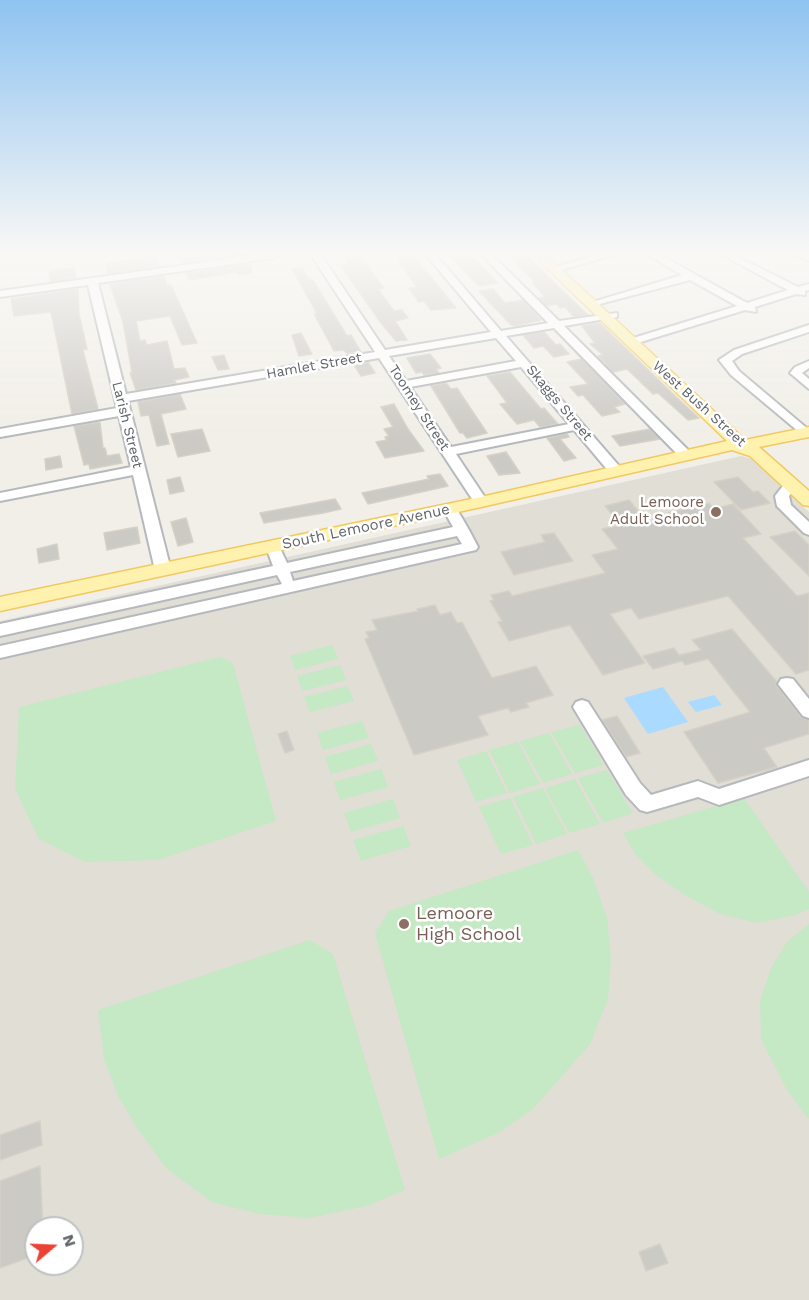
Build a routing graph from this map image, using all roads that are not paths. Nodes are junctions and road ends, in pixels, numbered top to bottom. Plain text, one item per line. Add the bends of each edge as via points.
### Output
1 (101, 316) edge
2 (357, 316) edge
3 (484, 316) edge
4 (548, 316) edge
5 (591, 316) edge
6 (610, 316) edge
7 (733, 316) edge
8 (556, 324) junction
9 (809, 328) edge
10 (500, 334) junction
11 (639, 344) junction
12 (383, 354) junction
13 (525, 363) junction
14 (809, 364) edge
15 (809, 385) edge
16 (404, 386) junction
17 (122, 405) junction
18 (578, 426) junction
19 (805, 429) edge
20 (0, 432) edge
21 (745, 444) junction
22 (447, 452) junction
23 (686, 455) junction
24 (139, 470) junction
25 (615, 470) junction
26 (791, 485) junction
27 (0, 497) edge
28 (809, 501) edge
29 (481, 502) junction
30 (450, 509) junction
31 (462, 530) junction
32 (809, 530) edge
33 (273, 547) junction
34 (282, 569) junction
35 (163, 570) junction
36 (288, 588) junction
37 (65, 591) junction
38 (0, 604) edge
39 (68, 616) junction
40 (0, 630) edge
41 (70, 637) junction
42 (0, 652) edge
43 (788, 684) dead end
44 (582, 707) dead end
45 (809, 711) edge
46 (809, 768) edge

1 - 17 street, Larish Street
2 - 12 street, Toomey Street
3 - 10 street, Skaggs Street
4 - 8 street
5 - 8 street, Hamlet Street
6 - 11 main road, West Bush Street
7 - 11 street
8 - 10 street, Hamlet Street
8 - 23 street
9 - 19 street via 725,360 735,373
10 - 12 street, Hamlet Street
10 - 13 street, Skaggs Street
11 - 21 main road, West Bush Street
12 - 16 street, Toomey Street
12 - 17 street, Hamlet Street
13 - 16 street
13 - 18 street, Skaggs Street
14 - 15 street via 796,373
16 - 22 street, Toomey Street
17 - 20 street, Hamlet Street
17 - 24 street, Larish Street
18 - 22 street
18 - 25 street, Skaggs Street
19 - 21 main road, South Lemoore Avenue
21 - 23 main road, South Lemoore Avenue
21 - 26 main road, West Bush Street
22 - 29 street, Toomey Street
23 - 25 main road, South Lemoore Avenue
24 - 27 street
24 - 35 street, Larish Street
25 - 29 main road, South Lemoore Avenue
26 - 28 main road, West Bush Street
26 - 32 street via 782,496 784,506
29 - 30 main road, South Lemoore Avenue
30 - 31 street
30 - 33 main road, South Lemoore Avenue
31 - 34 street
31 - 36 street via 471,547
33 - 34 street
33 - 35 main road, South Lemoore Avenue
34 - 36 street
34 - 39 street
35 - 37 main road, South Lemoore Avenue
36 - 41 street
37 - 38 main road, South Lemoore Avenue
37 - 39 street
39 - 40 street
39 - 41 street
41 - 42 street
43 - 45 street
44 - 46 street via 633,789 647,804 698,789 719,797

